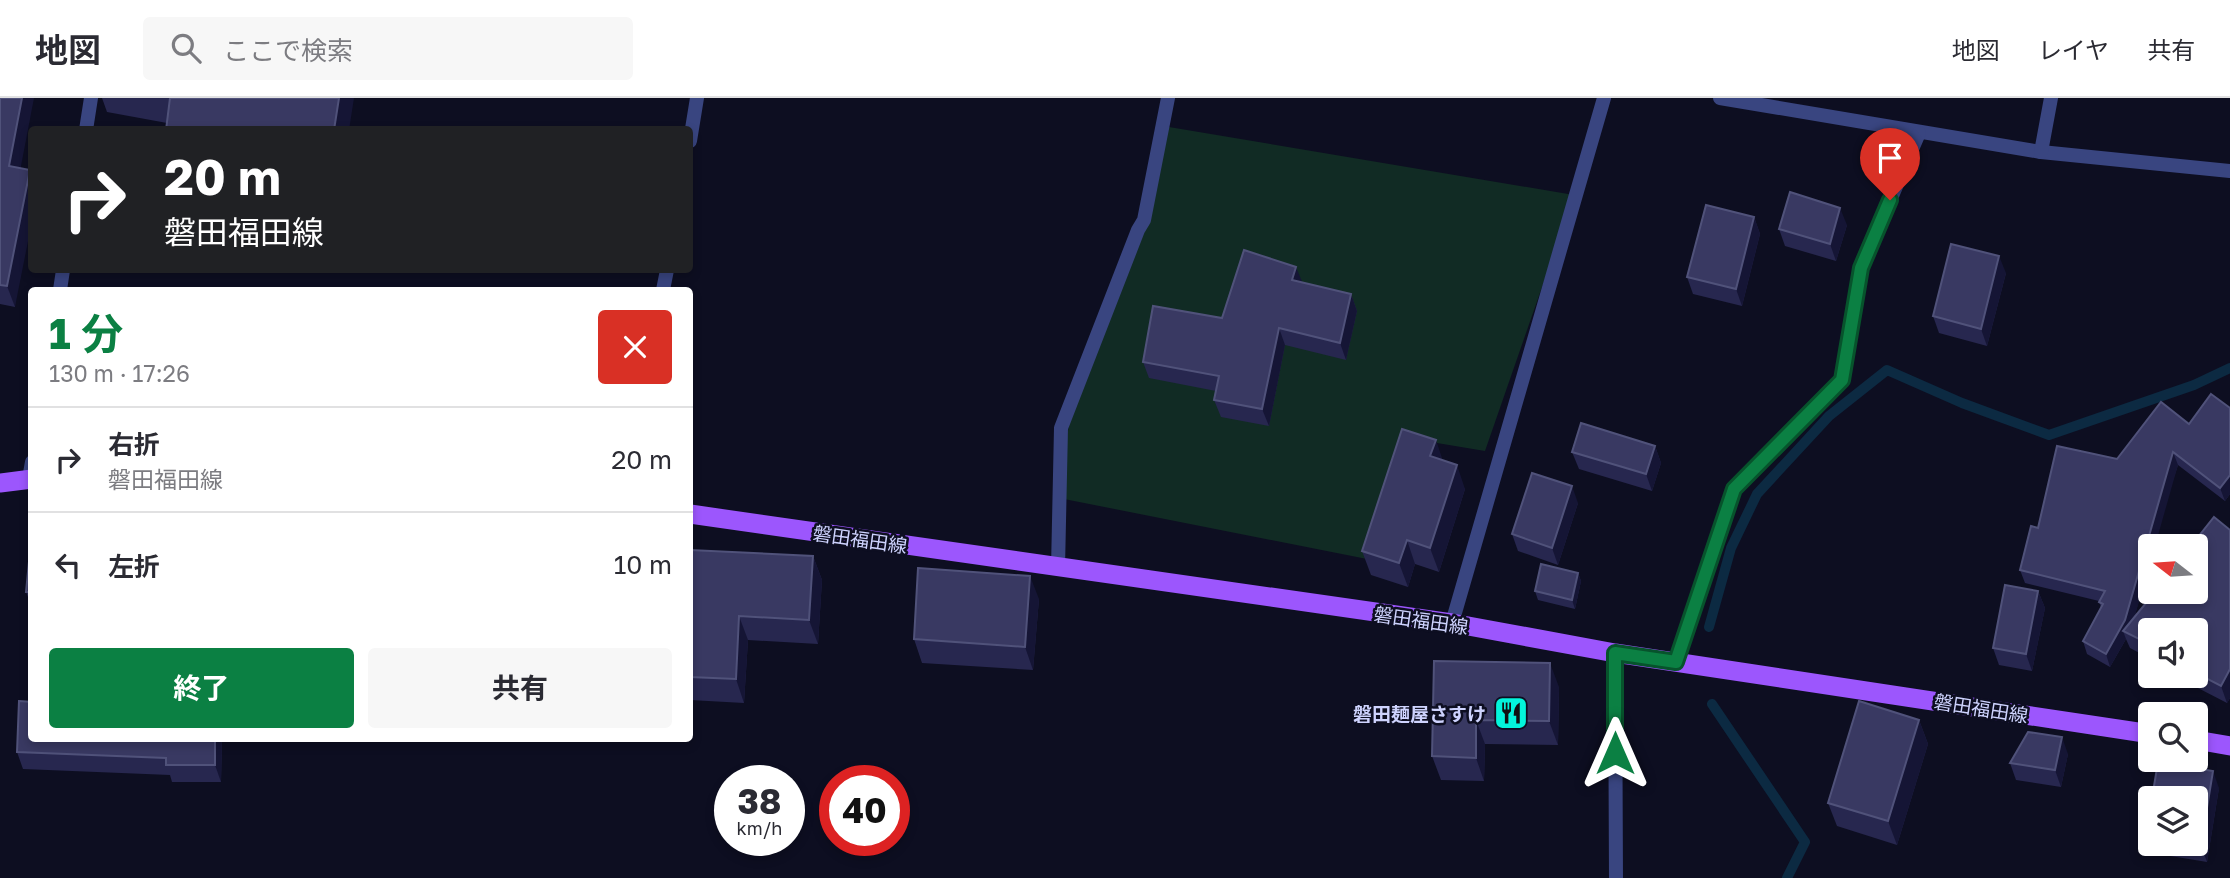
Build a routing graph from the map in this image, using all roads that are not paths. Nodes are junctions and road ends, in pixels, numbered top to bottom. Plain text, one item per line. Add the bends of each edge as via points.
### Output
1 (91, 98) edge
2 (697, 98) edge
3 (1168, 98) edge
4 (1604, 98) edge
5 (1720, 98) edge
6 (2051, 98) edge
7 (87, 126) edge
8 (692, 126) edge
9 (1919, 133) junction
10 (2041, 152) junction
11 (2230, 171) edge
12 (28, 474) edge
13 (0, 483) edge
14 (693, 514) edge
15 (1058, 568) junction
16 (1452, 623) junction
17 (1615, 653) junction
18 (1676, 662) junction
19 (2138, 732) edge
20 (2208, 742) edge
21 (2230, 746) edge
22 (1616, 878) edge

1 - 7 street
2 - 8 street
3 - 15 street via 1144,220 1061,428
4 - 16 street
5 - 9 street
6 - 10 street
9 - 10 street
9 - 18 street via 1861,268 1842,380 1734,489
10 - 11 street
12 - 13 main road
14 - 15 main road, 磐田福田線
15 - 16 main road, 磐田福田線
16 - 17 main road, 磐田福田線
17 - 18 main road, 磐田福田線
17 - 22 street
18 - 19 main road, 磐田福田線
20 - 21 main road

